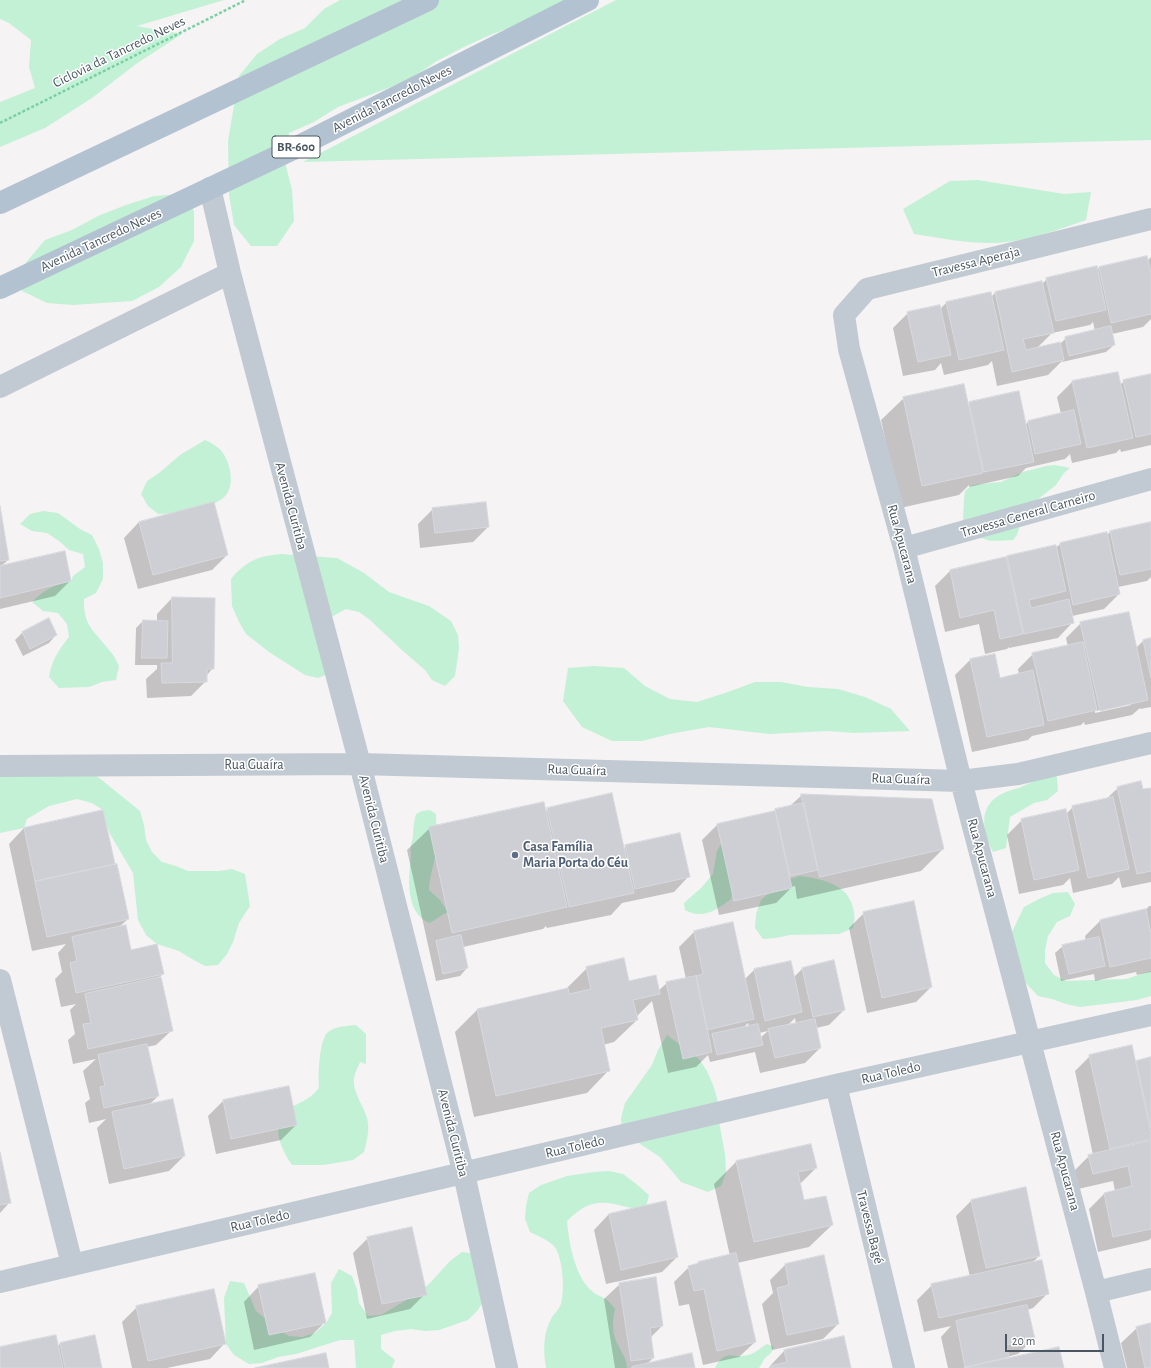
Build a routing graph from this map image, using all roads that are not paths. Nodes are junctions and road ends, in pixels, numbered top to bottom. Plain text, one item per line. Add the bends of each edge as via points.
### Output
1 (428, 0) edge
2 (588, 0) edge
3 (210, 188) junction
4 (0, 203) edge
5 (1151, 219) edge
6 (230, 273) junction
7 (0, 288) edge
8 (849, 349) joint
9 (0, 386) edge
10 (1151, 479) edge
11 (904, 548) junction
12 (1151, 743) edge
13 (360, 764) junction
14 (0, 766) edge
15 (961, 781) junction
16 (0, 980) edge
17 (1151, 1015) edge
18 (1031, 1042) junction
19 (836, 1085) junction
20 (464, 1174) junction
21 (72, 1264) junction
22 (1151, 1279) edge
23 (0, 1282) edge
24 (1096, 1292) junction
25 (507, 1368) edge
26 (904, 1368) edge
27 (1115, 1368) edge

1 - 4 main road
2 - 3 main road, Avenida Tancredo Neves / BR-600 via 293,149
3 - 6 street, Avenida Curitiba
3 - 7 main road, Avenida Tancredo Neves / BR-600
5 - 8 street, Travessa Aperaja via 867,289 844,315
6 - 9 street
6 - 13 street, Avenida Curitiba
8 - 11 street, Rua Apucarana
10 - 11 street, Travessa General Carneiro
11 - 15 street, Rua Apucarana
12 - 15 street, Rua Guaíra via 1018,774
13 - 14 street, Rua Guaíra
13 - 15 street, Rua Guaíra
13 - 20 street, Avenida Curitiba
15 - 18 street, Rua Apucarana
16 - 21 street
17 - 18 street, Rua Toledo
18 - 19 street, Rua Toledo
18 - 24 street, Rua Apucarana
19 - 20 street, Rua Toledo
19 - 26 street, Travessa Bagé
20 - 21 street, Rua Toledo
20 - 25 street, Avenida Curitiba
21 - 23 street, Rua Toledo
22 - 24 street
24 - 27 street, Rua Apucarana

